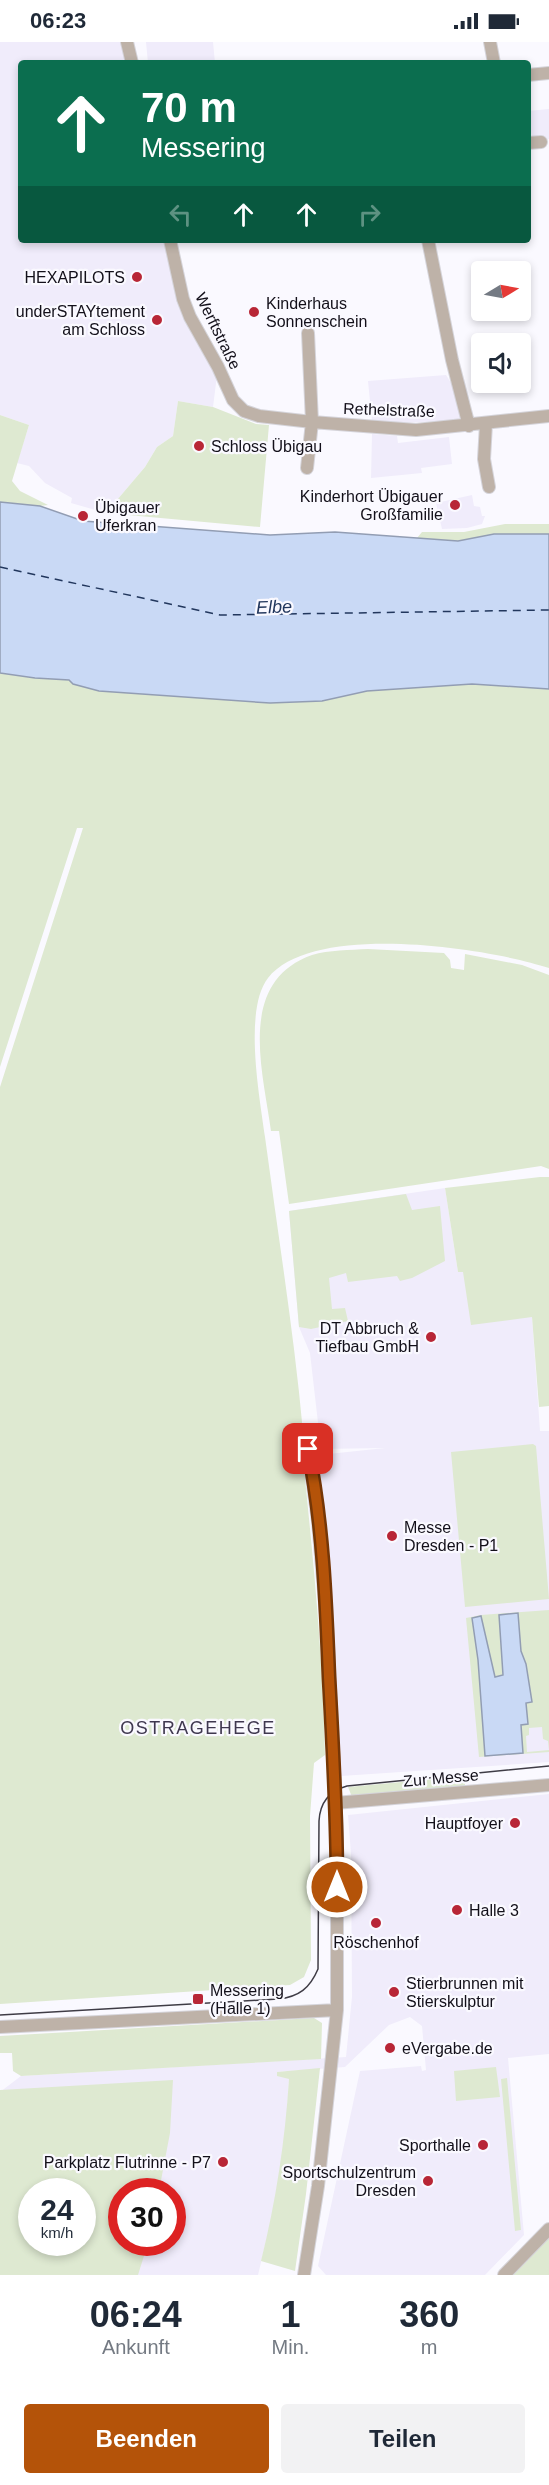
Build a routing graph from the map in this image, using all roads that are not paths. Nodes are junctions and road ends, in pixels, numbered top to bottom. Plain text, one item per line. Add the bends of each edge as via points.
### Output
1 (127, 42) edge
2 (490, 42) edge
3 (131, 60) edge
4 (493, 60) edge
5 (549, 73) edge
6 (531, 75) edge
7 (541, 142) dead end
8 (531, 143) edge
9 (171, 243) edge
10 (429, 243) edge
11 (308, 333) dead end
12 (232, 400) joint
13 (549, 416) edge
14 (312, 422) junction
15 (486, 424) junction
16 (469, 426) junction
17 (307, 468) dead end
18 (489, 487) dead end
19 (308, 1449) dead end
20 (549, 1785) edge
21 (335, 1803) junction
22 (337, 2010) junction
23 (0, 2027) edge
24 (549, 2229) edge
25 (304, 2275) edge
26 (504, 2275) edge

1 - 3 street
2 - 4 street
5 - 6 street
7 - 8 street
9 - 12 street, Werftstraße via 190,317
10 - 16 street
11 - 14 street
12 - 14 street, Rethelstraße via 244,411 259,416
13 - 15 street, Rethelstraße
14 - 16 street, Rethelstraße via 415,430
14 - 17 street
15 - 16 street, Rethelstraße
15 - 18 street via 484,459
19 - 21 street via 325,1594
20 - 21 street, Zur Messe
21 - 22 street
22 - 23 street
22 - 25 street
24 - 26 street

